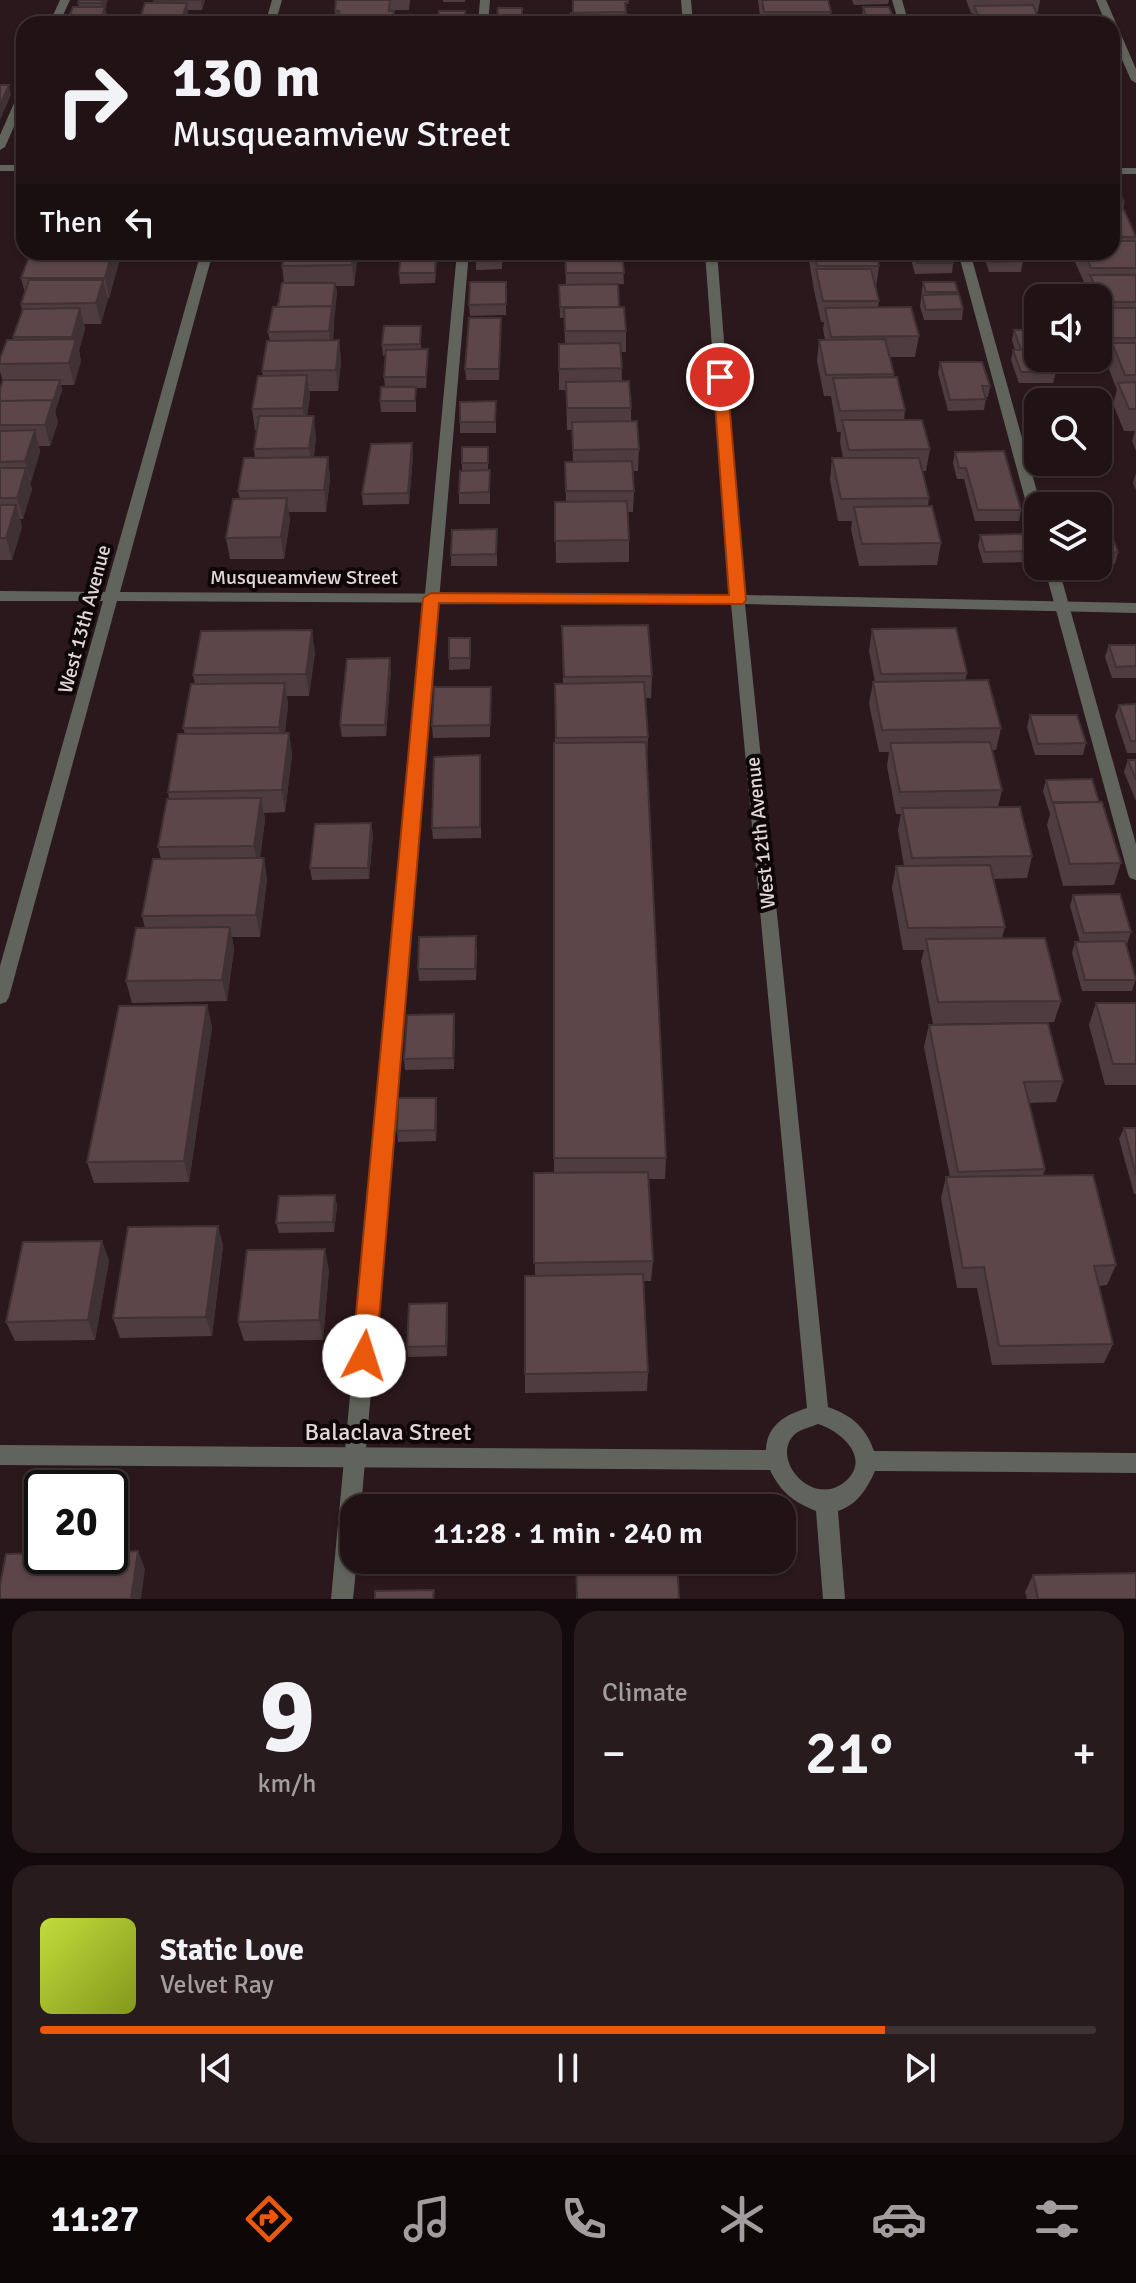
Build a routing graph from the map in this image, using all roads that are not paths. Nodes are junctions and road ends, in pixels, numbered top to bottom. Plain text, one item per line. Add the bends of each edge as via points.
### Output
1 (1120, 43) edge
2 (1136, 80) edge
3 (16, 110) edge
4 (0, 147) edge
5 (205, 260) edge
6 (462, 260) edge
7 (712, 260) edge
8 (966, 260) edge
9 (1030, 492) edge
10 (1055, 580) edge
11 (0, 596) edge
12 (112, 596) junction
13 (431, 598) junction
14 (738, 600) junction
15 (1063, 608) junction
16 (1136, 608) edge
17 (1136, 874) edge
18 (0, 997) edge
19 (818, 1414) junction
20 (0, 1455) edge
21 (355, 1458) junction
22 (776, 1460) junction
23 (866, 1461) junction
24 (1136, 1463) edge
25 (826, 1501) junction
26 (342, 1599) edge
27 (834, 1599) edge

1 - 2 street
3 - 4 street
5 - 12 street, West 13th Avenue
6 - 13 street
7 - 14 street, West 12th Avenue
8 - 9 street
10 - 15 street
11 - 12 street, Musqueamview Street
12 - 13 street, Musqueamview Street
12 - 18 street, West 13th Avenue
13 - 14 street, Musqueamview Street
13 - 21 street
14 - 15 street, Musqueamview Street
14 - 19 street, West 12th Avenue
15 - 16 street, Musqueamview Street
15 - 17 street
19 - 22 street via 785,1426 776,1442
19 - 23 street via 836,1417 851,1428
20 - 21 street, Balaclava Street
21 - 22 street, Balaclava Street
21 - 26 street
22 - 25 street via 792,1490
23 - 24 street
23 - 25 street via 854,1489
25 - 27 street

